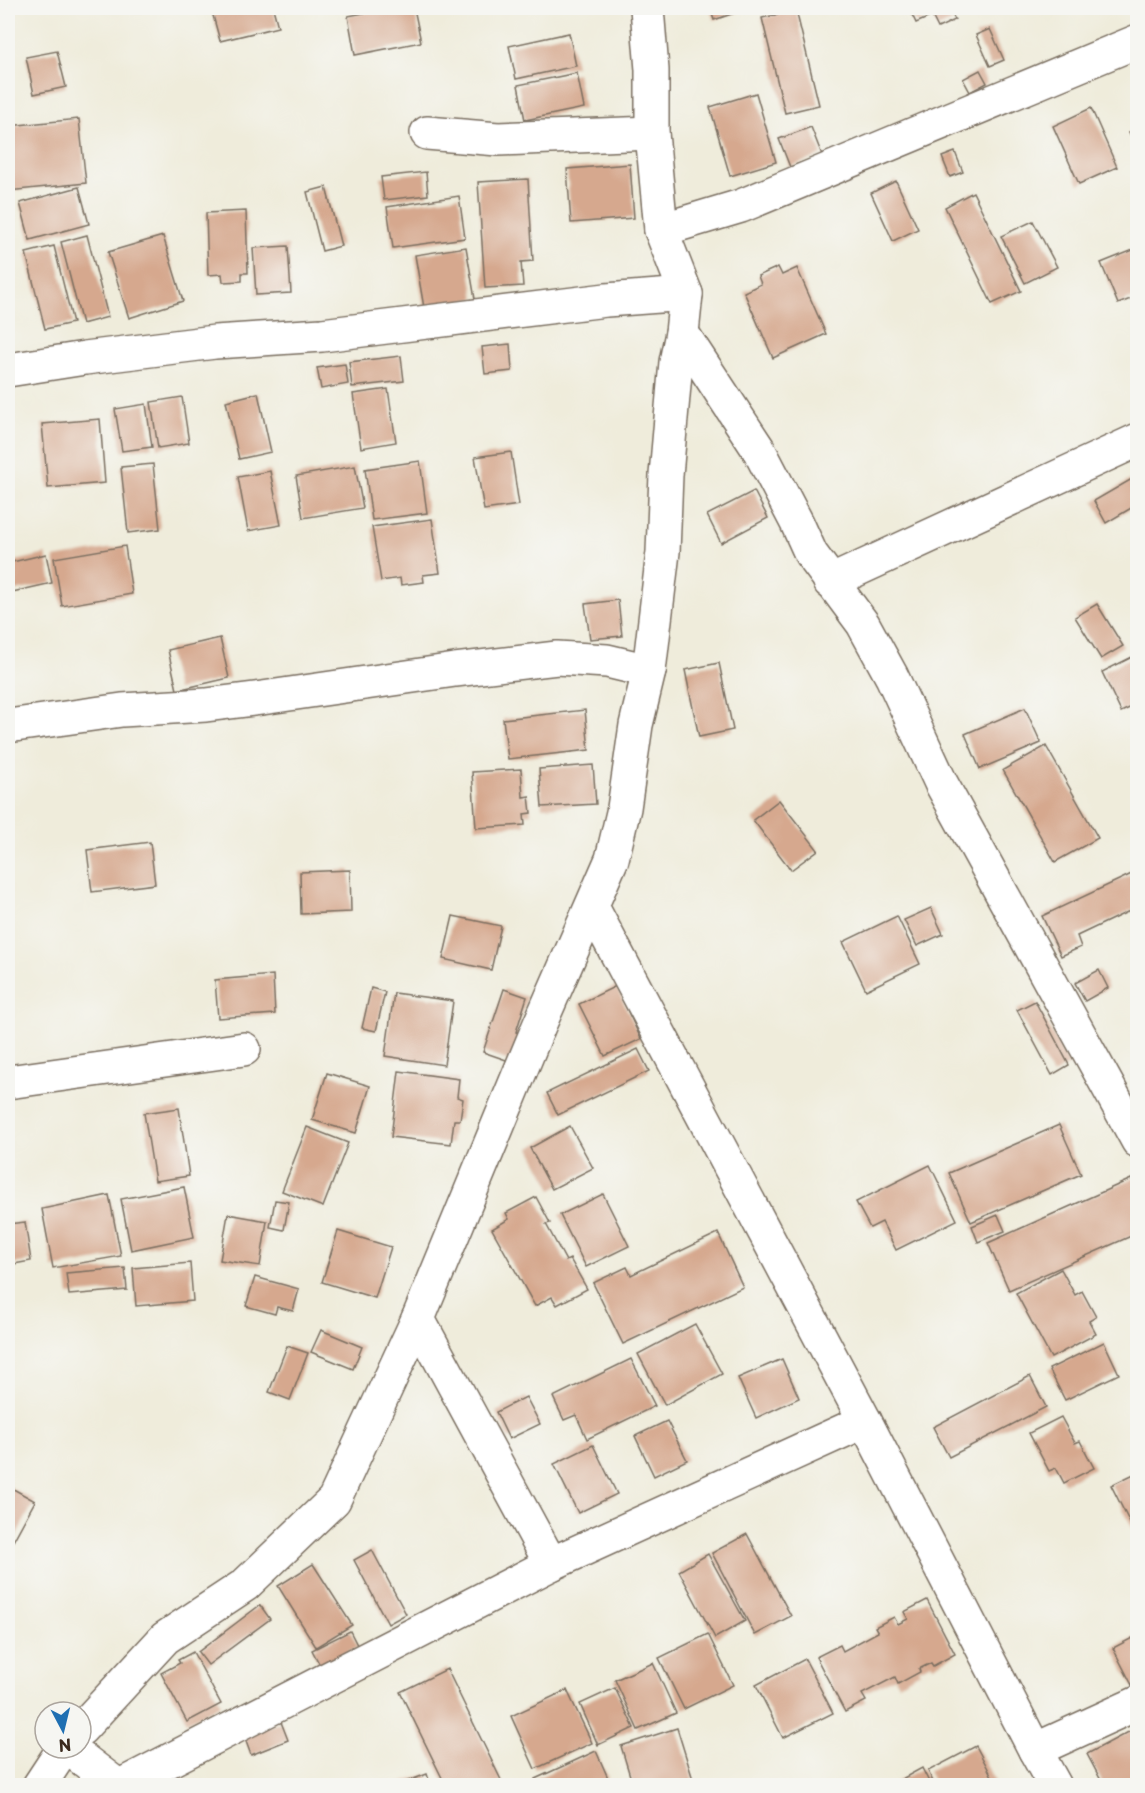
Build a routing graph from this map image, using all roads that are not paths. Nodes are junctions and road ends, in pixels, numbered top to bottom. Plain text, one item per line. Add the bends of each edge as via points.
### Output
1 (647, 8) edge
2 (1137, 41) edge
3 (427, 133) dead end
4 (652, 133) junction
5 (661, 230) junction
6 (686, 294) junction
7 (682, 333) junction
8 (8, 370) edge
9 (1137, 440) edge
10 (830, 582) junction
11 (649, 671) junction
12 (8, 726) edge
13 (592, 907) junction
14 (244, 1049) dead end
15 (8, 1082) edge
16 (1137, 1142) edge
17 (418, 1319) junction
18 (865, 1421) junction
19 (551, 1564) junction
20 (1137, 1703) edge
21 (93, 1716) edge
22 (1035, 1750) junction
23 (57, 1760) edge
24 (83, 1760) edge
25 (39, 1785) edge
26 (119, 1785) edge
27 (1055, 1785) edge

1 - 4 street
2 - 5 street via 741,206
3 - 4 street via 498,139
4 - 5 street
5 - 6 street
6 - 7 street
6 - 8 street via 322,335 215,342
7 - 10 street via 759,450 811,554
7 - 11 street
9 - 10 street
10 - 16 street via 863,624 941,783
11 - 12 street via 607,661 557,658 218,704 122,710
11 - 13 street via 612,859
13 - 17 street
13 - 18 street
14 - 15 street
17 - 19 street
17 - 21 street via 334,1500 245,1585 165,1638
18 - 19 street
18 - 22 street
19 - 26 street
20 - 22 street
22 - 27 street
23 - 25 street
24 - 26 street

